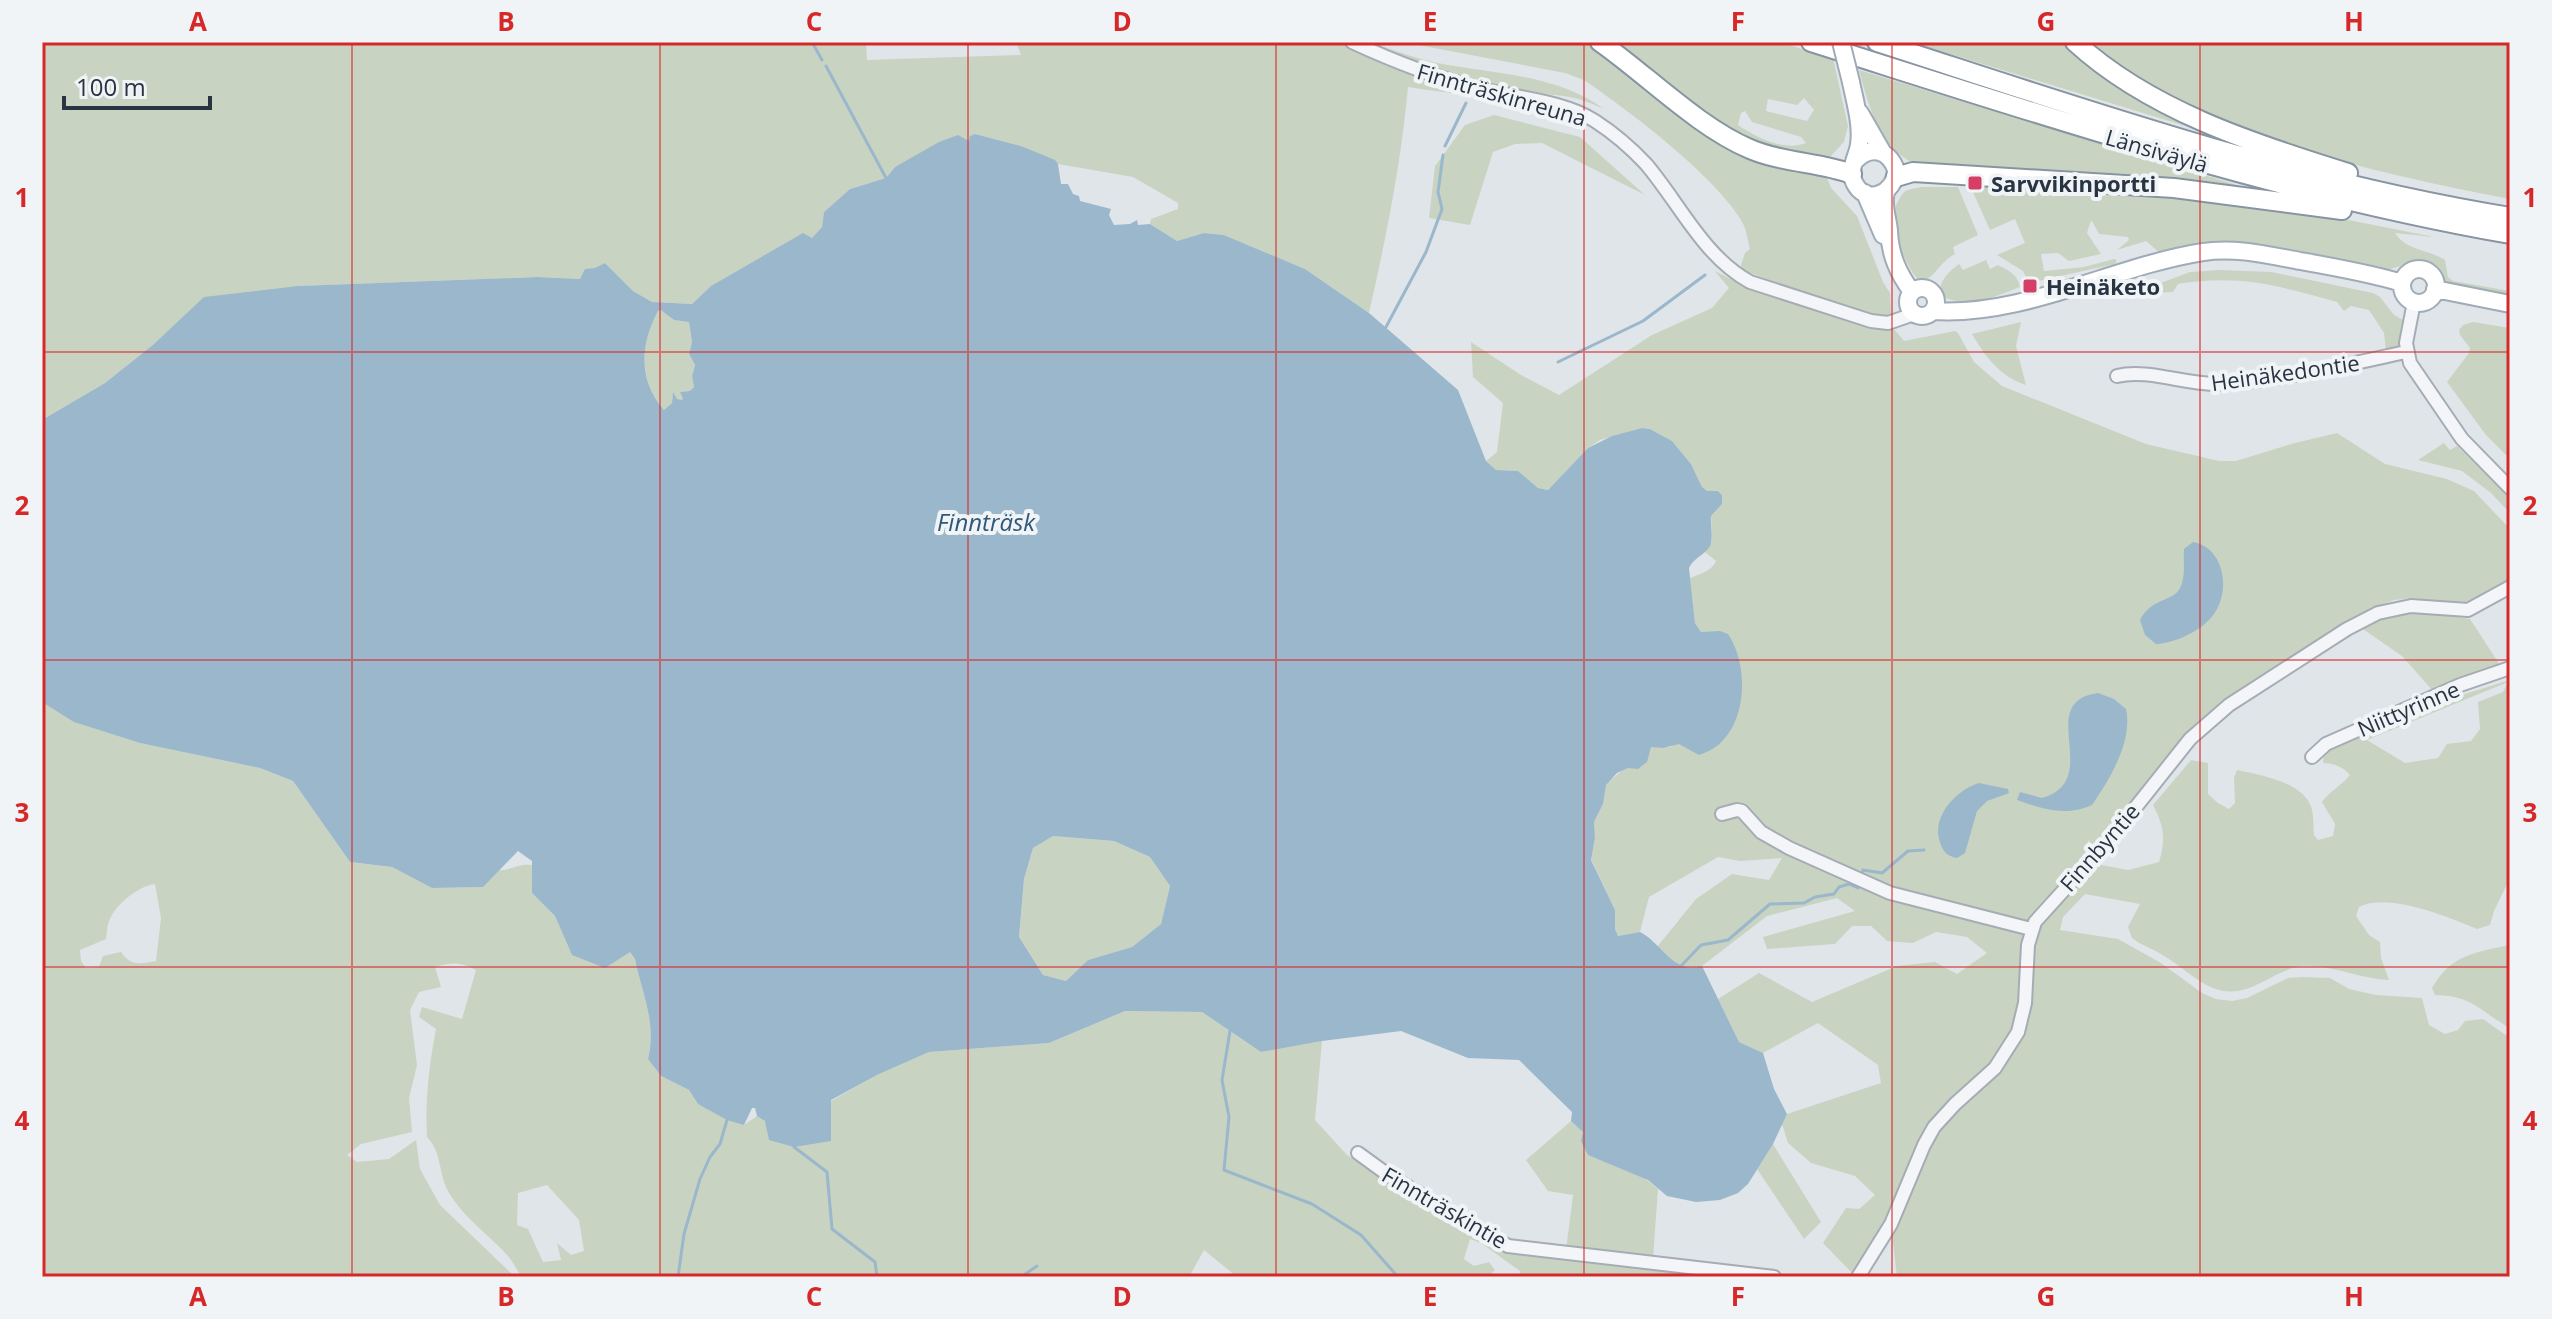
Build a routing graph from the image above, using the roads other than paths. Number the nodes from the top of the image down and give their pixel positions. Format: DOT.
graph roads {
  1 [pos="1352,42"];
  2 [pos="1600,42"];
  3 [pos="1811,42"];
  4 [pos="1841,42"];
  5 [pos="1877,42"];
  6 [pos="2075,42"];
  7 [pos="1857,109"];
  8 [pos="1883,153"];
  9 [pos="1854,167"];
  10 [pos="1891,184"];
  11 [pos="1865,193"];
  12 [pos="2465,210"];
  13 [pos="2510,217"];
  14 [pos="2448,223"];
  15 [pos="2510,234"];
  16 [pos="1888,241"];
  17 [pos="2402,283"];
  18 [pos="2435,289"];
  19 [pos="1912,292"];
  20 [pos="2414,302"];
  21 [pos="2510,304"];
  22 [pos="1933,311"];
  23 [pos="1914,314"];
  24 [pos="2406,352"];
  25 [pos="2117,376"];
  26 [pos="2510,488"];
  27 [pos="2510,587"];
  28 [pos="2510,668"];
  29 [pos="2312,757"];
  30 [pos="1722,814"];
  31 [pos="2031,929"];
  32 [pos="1358,1153"];
  33 [pos="1774,1277"];
  34 [pos="1858,1277"];
  1 -- 23 [label="street, Finnträskinreuna"];
  2 -- 9 [label="highway"];
  3 -- 14 [label="highway, Länsiväylä"];
  4 -- 7 [label="main road, bridge"];
  5 -- 12 [label="highway, Länsiväylä"];
  6 -- 12 [label="highway"];
  7 -- 8 [label="main road"];
  7 -- 9 [label="main road"];
  8 -- 9 [label="main road"];
  8 -- 10 [label="main road"];
  9 -- 11 [label="main road"];
  10 -- 11 [label="main road"];
  10 -- 14 [label="highway"];
  10 -- 16 [label="main road"];
  11 -- 16 [label="main road"];
  12 -- 13 [label="highway, Länsiväylä"];
  14 -- 15 [label="highway, Länsiväylä"];
  16 -- 19 [label="main road"];
  17 -- 18 [label="main road"];
  17 -- 20 [label="main road"];
  17 -- 22 [label="main road"];
  18 -- 20 [label="main road"];
  18 -- 21 [label="main road"];
  19 -- 22 [label="main road"];
  19 -- 23 [label="main road"];
  20 -- 24 [label="street"];
  22 -- 23 [label="main road"];
  24 -- 25 [label="street, Heinäkedontie"];
  24 -- 26 [label="street"];
  27 -- 31 [label="street, Finnbyntie"];
  28 -- 29 [label="street, Niittyrinne"];
  30 -- 31 [label="street"];
  31 -- 34 [label="street"];
  32 -- 33 [label="street, Finnträskintie"];
}
